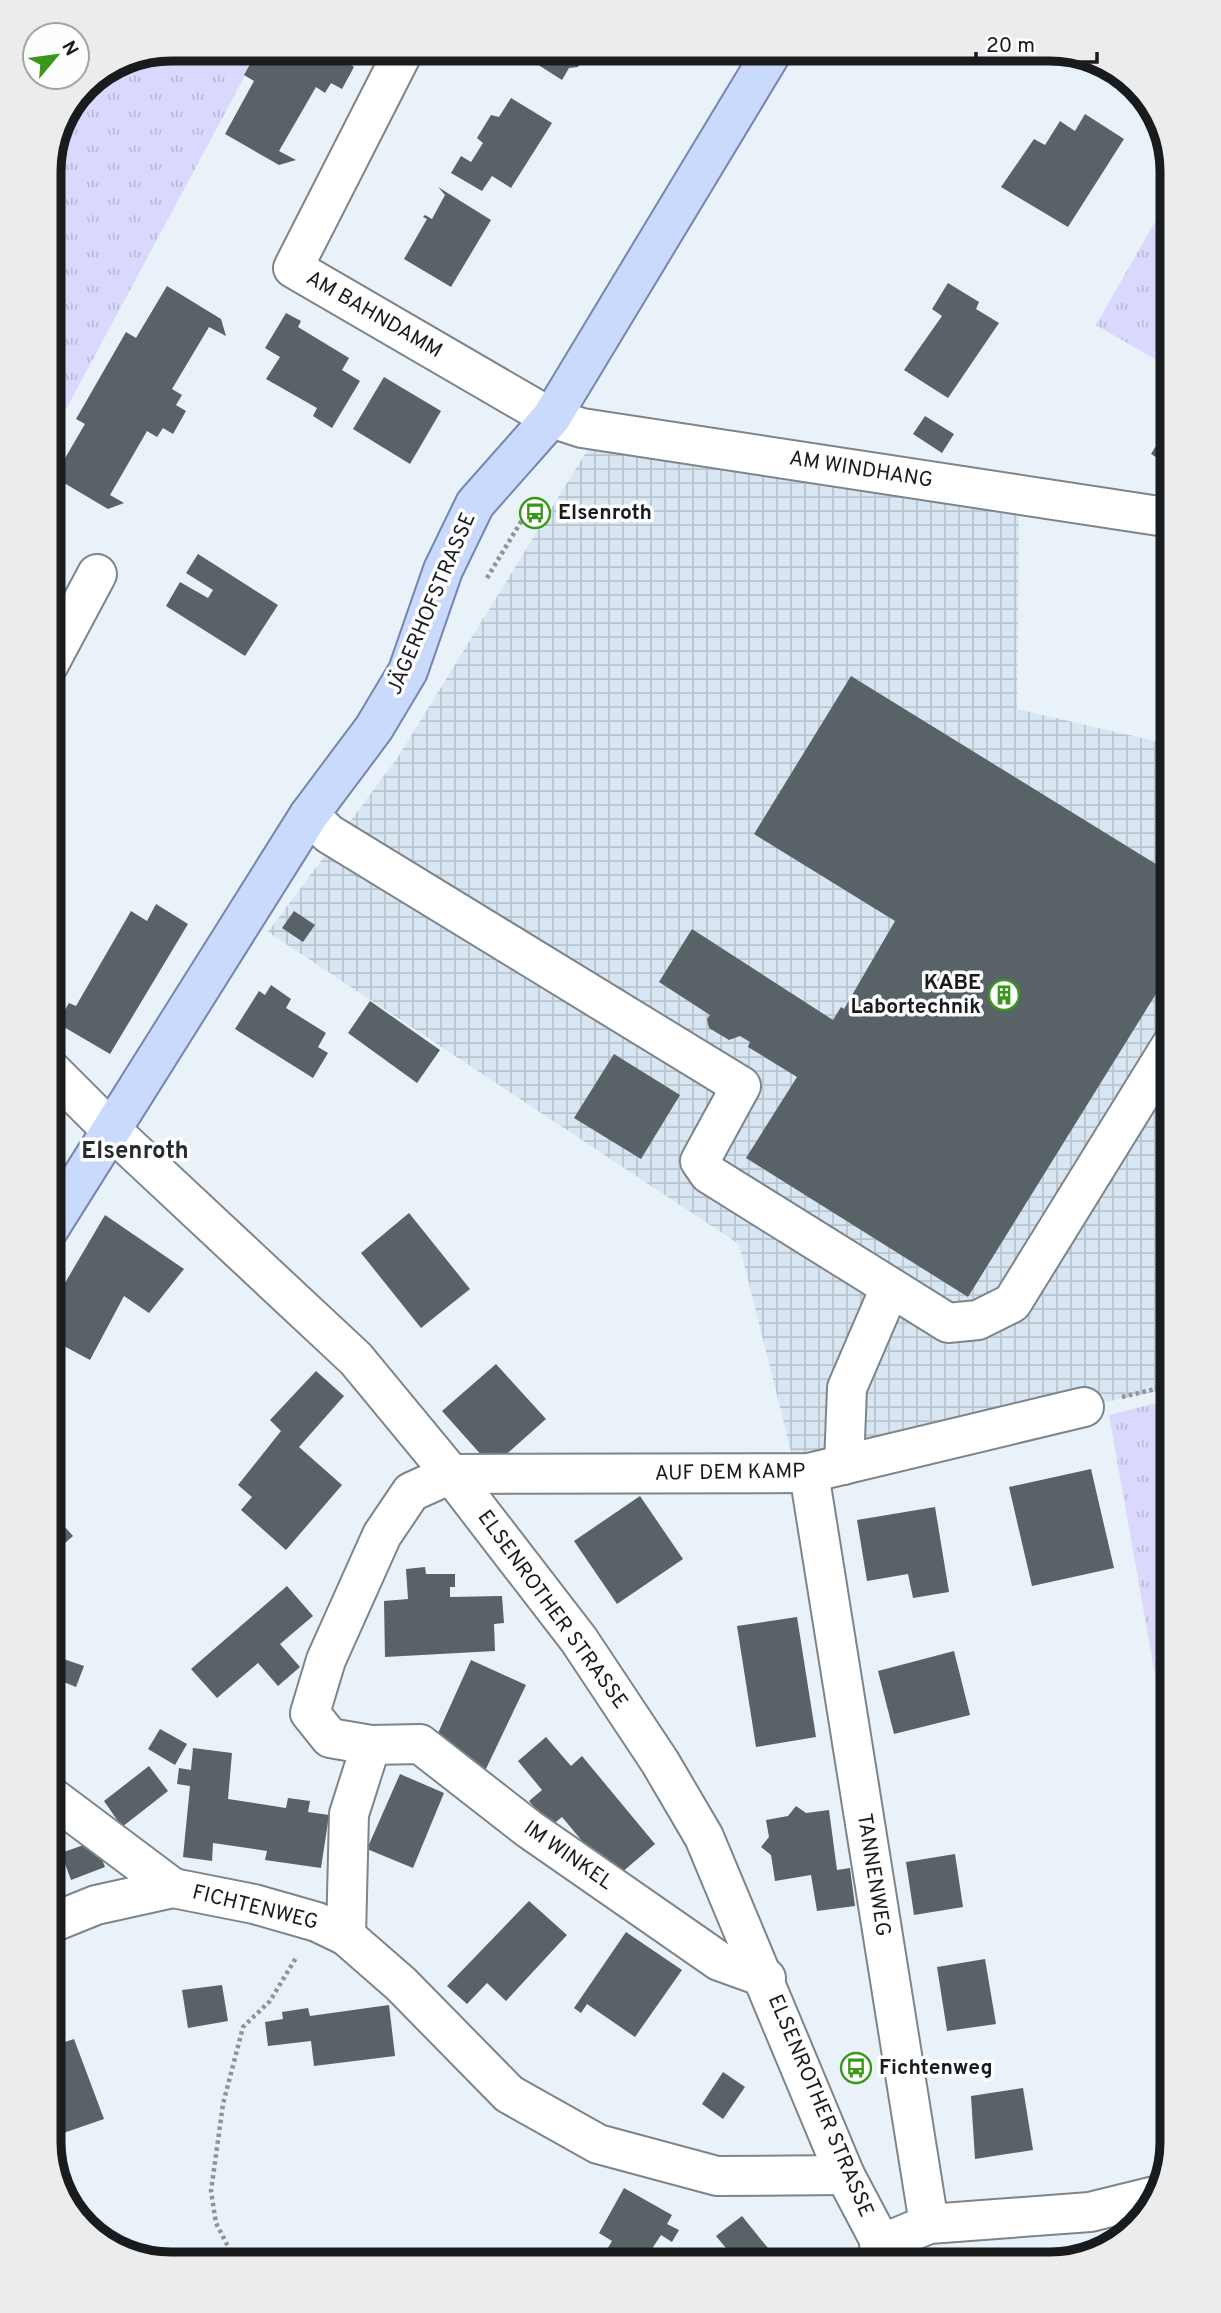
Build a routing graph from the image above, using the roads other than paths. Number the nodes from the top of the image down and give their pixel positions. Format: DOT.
graph roads {
  1 [pos="398,61"];
  2 [pos="767,61"];
  3 [pos="551,418"];
  4 [pos="1160,516"];
  5 [pos="97,575"];
  6 [pos="61,642"];
  7 [pos="309,815"];
  8 [pos="1160,1063"];
  9 [pos="61,1080"];
  10 [pos="110,1129"];
  11 [pos="61,1209"];
  12 [pos="890,1289"];
  13 [pos="1084,1407"];
  14 [pos="826,1469"];
  15 [pos="451,1474"];
  16 [pos="371,1745"];
  17 [pos="61,1804"];
  18 [pos="173,1888"];
  19 [pos="61,1919"];
  20 [pos="331,1929"];
  21 [pos="766,1978"];
  22 [pos="845,2175"];
  23 [pos="1143,2199"];
  24 [pos="929,2224"];
  25 [pos="884,2252"];
  26 [pos="890,2252"];
  1 -- 3 [label="street, AM BAHNDAMM"];
  2 -- 3 [label="main road, JÄGERHOFSTRASSE"];
  3 -- 4 [label="street, AM WINDHANG"];
  3 -- 7 [label="main road, JÄGERHOFSTRASSE"];
  5 -- 6 [label="street"];
  7 -- 10 [label="main road, JÄGERHOFSTRASSE"];
  7 -- 12 [label="street"];
  8 -- 12 [label="street"];
  9 -- 10 [label="street, ELSENROTHER STRASSE"];
  10 -- 11 [label="main road, JÄGERHOFSTRASSE"];
  10 -- 15 [label="street, ELSENROTHER STRASSE"];
  12 -- 14 [label="street, TANNENWEG"];
  13 -- 14 [label="street, AUF DEM KAMP"];
  14 -- 15 [label="street, AUF DEM KAMP"];
  14 -- 24 [label="street, TANNENWEG"];
  15 -- 16 [label="street, IM WINKEL"];
  15 -- 21 [label="street, ELSENROTHER STRASSE"];
  16 -- 20 [label="street"];
  16 -- 21 [label="street, IM WINKEL"];
  17 -- 18 [label="street"];
  18 -- 19 [label="street, FICHTENWEG"];
  18 -- 20 [label="street, FICHTENWEG"];
  20 -- 22 [label="street, FICHTENWEG"];
  21 -- 22 [label="street, ELSENROTHER STRASSE"];
  22 -- 25 [label="street, ELSENROTHER STRASSE"];
  23 -- 24 [label="street"];
  24 -- 26 [label="street"];
}
